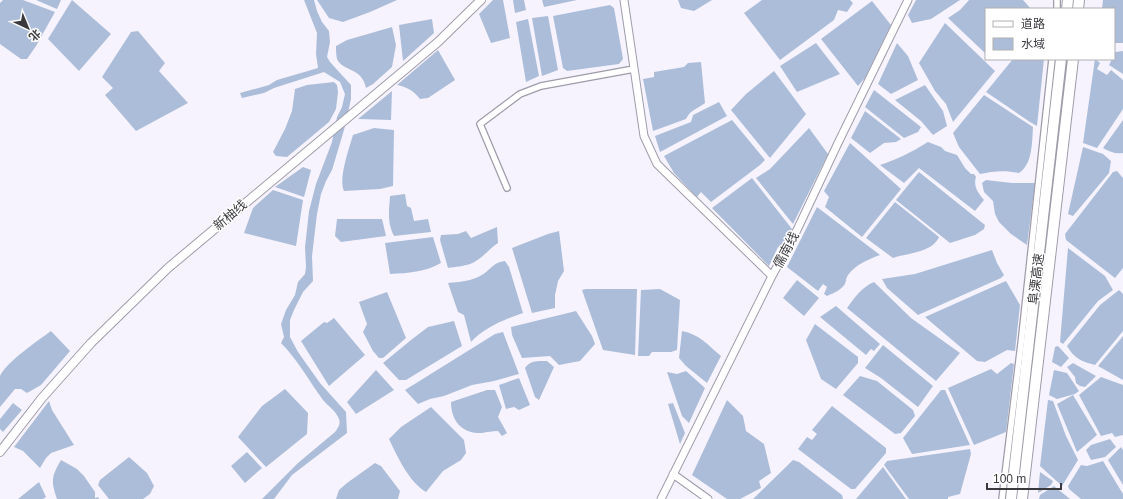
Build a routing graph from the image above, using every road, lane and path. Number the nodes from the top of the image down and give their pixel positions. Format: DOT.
graph roads {
  1 [pos="481,0"];
  2 [pos="624,0"];
  3 [pos="908,0"];
  4 [pos="1052,60"];
  5 [pos="1061,60"];
  6 [pos="1073,60"];
  7 [pos="634,69"];
  8 [pos="507,188"];
  9 [pos="772,276"];
  10 [pos="0,452"];
  11 [pos="673,474"];
  12 [pos="661,499"];
  13 [pos="708,499"];
  14 [pos="1002,499"];
  15 [pos="1010,499"];
  16 [pos="1022,499"];
  1 -- 10 [label="main road, 新柚线"];
  2 -- 7 [label="street"];
  3 -- 9 [label="street, 儒南线"];
  4 -- 14 [label="street"];
  5 -- 15 [label="highway, 阜溧高速"];
  6 -- 16 [label="highway, 阜溧高速"];
  7 -- 8 [label="street"];
  7 -- 9 [label="street"];
  9 -- 11 [label="street, 儒南线"];
  11 -- 12 [label="street, 儒南线"];
  11 -- 13 [label="street"];
}
